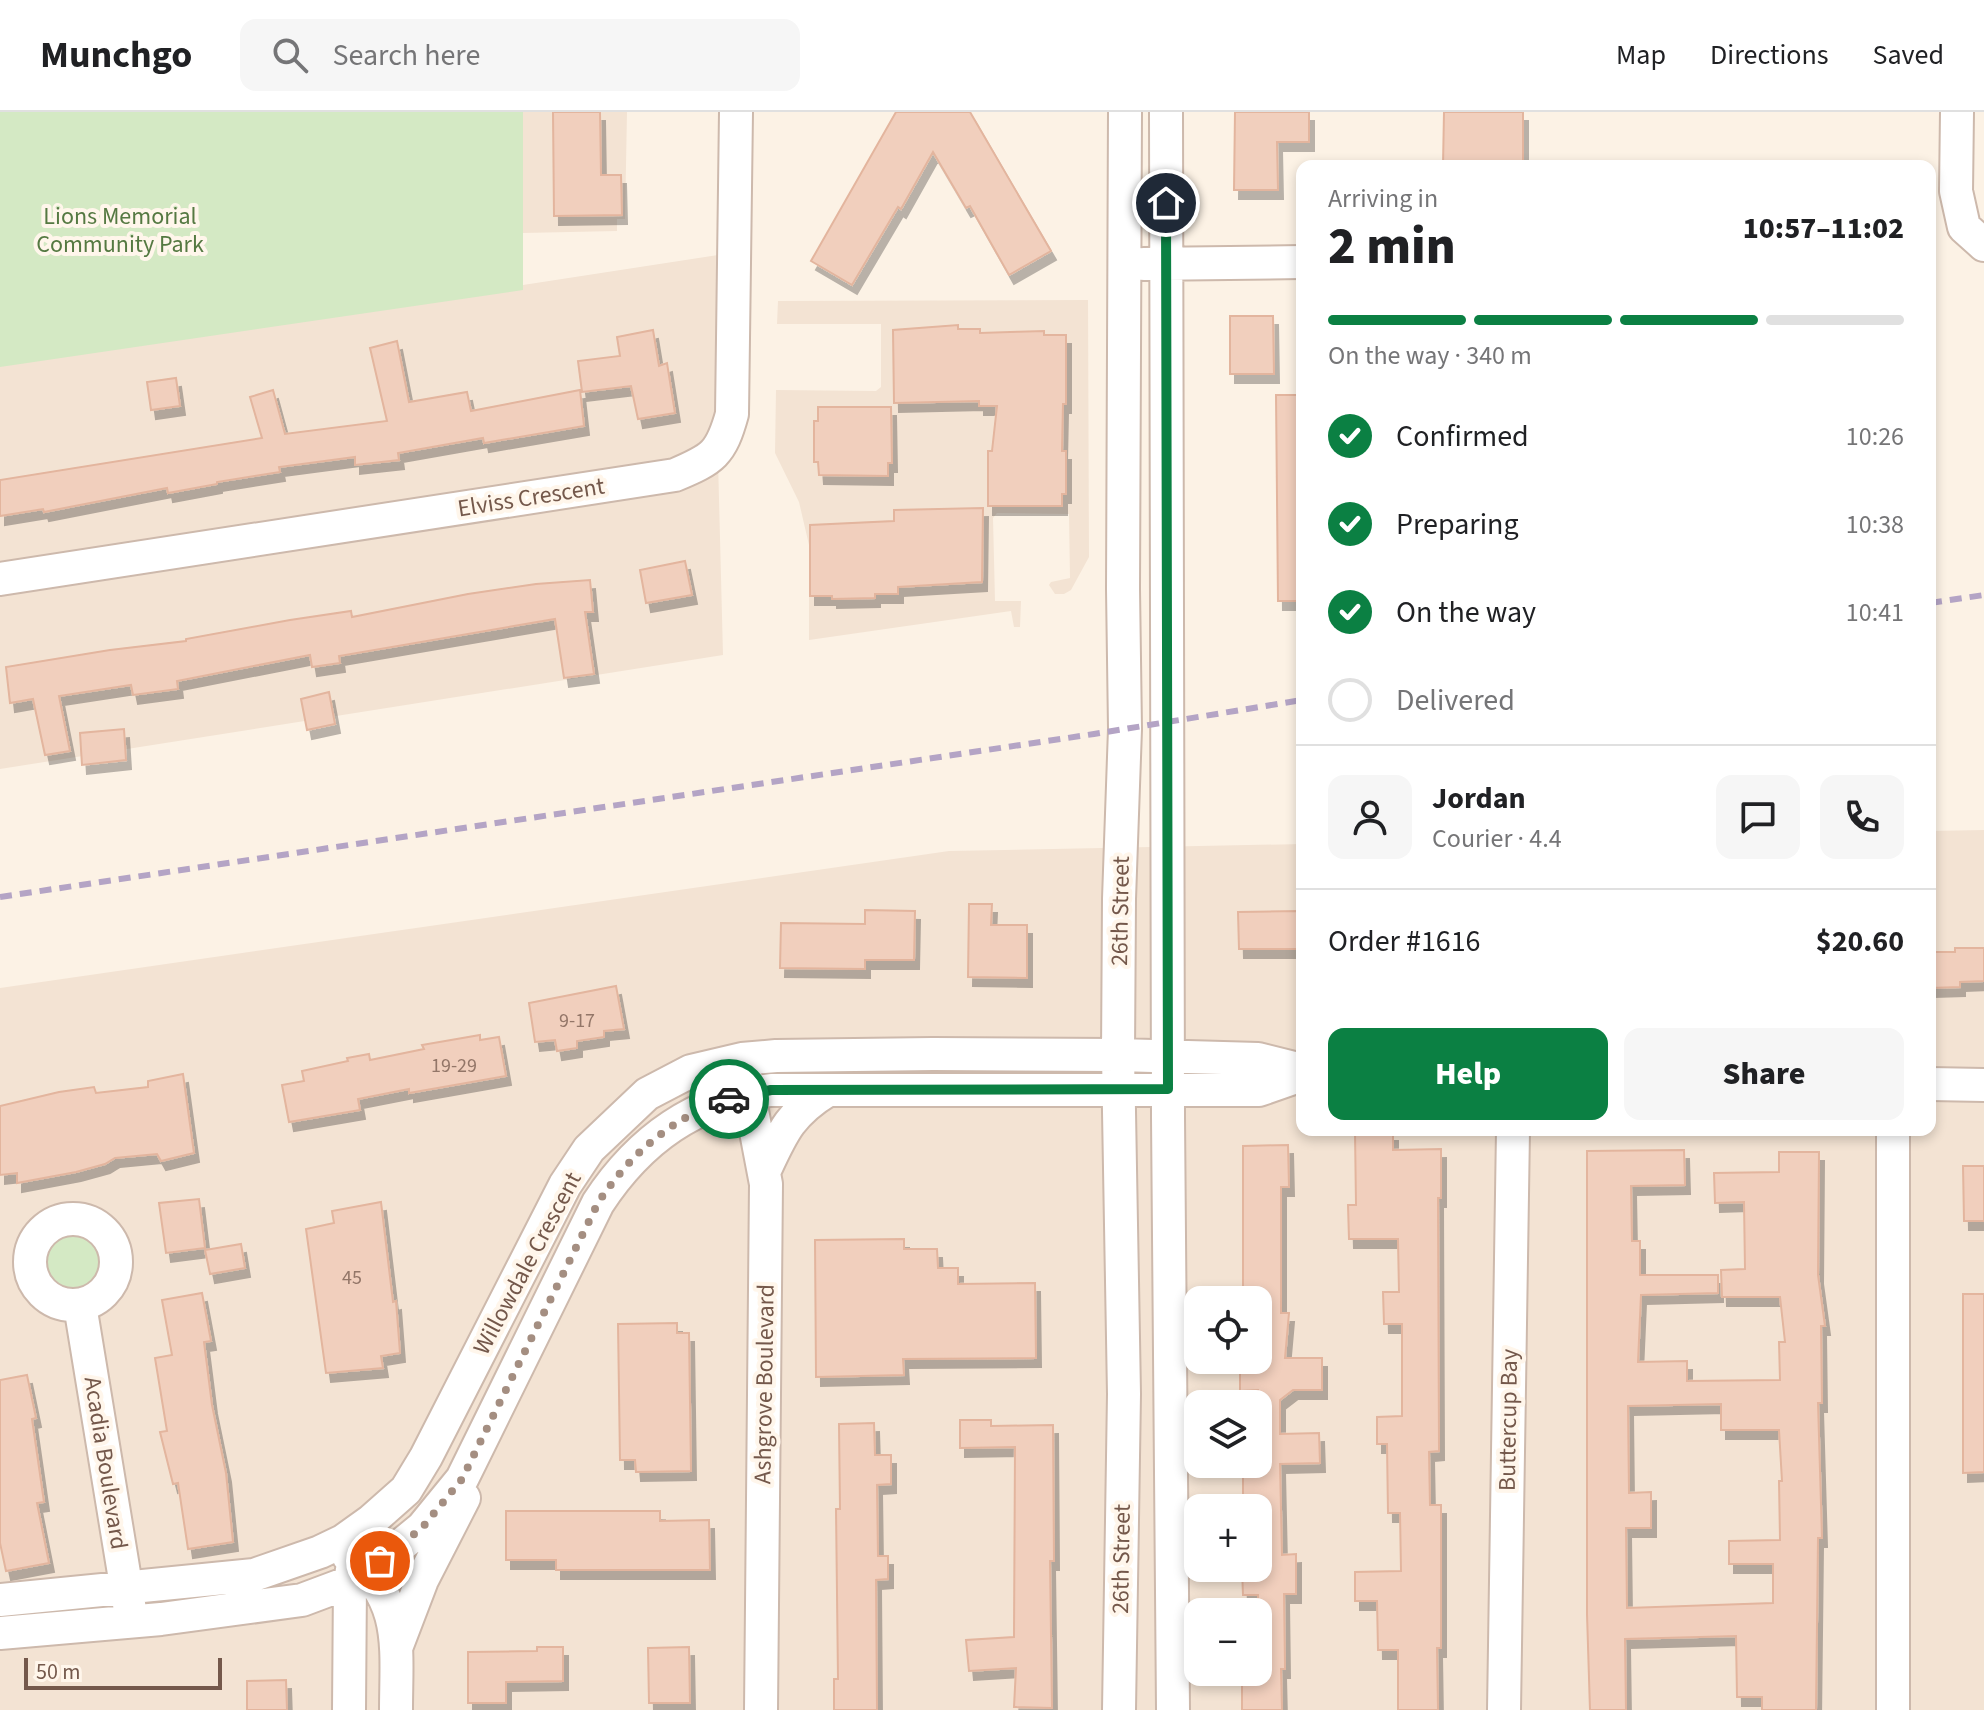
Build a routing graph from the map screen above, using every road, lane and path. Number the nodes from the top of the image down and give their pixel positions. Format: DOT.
graph roads {
  1 [pos="736,112"];
  2 [pos="1125,112"];
  3 [pos="1166,112"];
  4 [pos="1957,112"];
  5 [pos="1984,245"];
  6 [pos="1296,262"];
  7 [pos="1125,264"];
  8 [pos="1166,264"];
  9 [pos="0,579"];
  10 [pos="1166,588"];
  11 [pos="1123,589"];
  12 [pos="1118,1055"];
  13 [pos="1168,1057"];
  14 [pos="742,1059"];
  15 [pos="1296,1070"];
  16 [pos="1296,1075"];
  17 [pos="1936,1084"];
  18 [pos="1984,1085"];
  19 [pos="1168,1089"];
  20 [pos="828,1090"];
  21 [pos="1118,1090"];
  22 [pos="748,1093"];
  23 [pos="1513,1136"];
  24 [pos="1893,1136"];
  25 [pos="764,1172"];
  26 [pos="80,1305"];
  27 [pos="473,1458"];
  28 [pos="350,1565"];
  29 [pos="126,1590"];
  30 [pos="0,1600"];
  31 [pos="132,1621"];
  32 [pos="0,1633"];
  33 [pos="396,1648"];
  34 [pos="349,1710"];
  35 [pos="396,1710"];
  36 [pos="761,1710"];
  37 [pos="1119,1710"];
  38 [pos="1173,1710"];
  39 [pos="1504,1710"];
  40 [pos="1893,1710"];
  1 -- 9 [label="street, Elviss Crescent"];
  2 -- 7 [label="street, 26th Street"];
  3 -- 8 [label="street, 26th Street"];
  4 -- 5 [label="street"];
  6 -- 8 [label="street"];
  7 -- 8 [label="street"];
  7 -- 11 [label="street, 26th Street"];
  8 -- 10 [label="street, 26th Street"];
  10 -- 11 [label="street"];
  10 -- 13 [label="street, 26th Street"];
  11 -- 12 [label="street, 26th Street"];
  12 -- 13 [label="street, Willowdale Crescent"];
  12 -- 14 [label="street, Willowdale Crescent"];
  12 -- 21 [label="street, 26th Street"];
  13 -- 15 [label="street, Willowdale Crescent"];
  13 -- 19 [label="street, 26th Street"];
  14 -- 22 [label="street, Ashgrove Boulevard"];
  14 -- 28 [label="street, Willowdale Crescent"];
  16 -- 19 [label="street, Willowdale Crescent"];
  17 -- 18 [label="street"];
  19 -- 21 [label="street, Willowdale Crescent"];
  19 -- 38 [label="street, 26th Street"];
  20 -- 21 [label="street, Willowdale Crescent"];
  20 -- 22 [label="street, Willowdale Crescent"];
  20 -- 25 [label="street"];
  21 -- 37 [label="street, 26th Street"];
  22 -- 25 [label="street, Ashgrove Boulevard"];
  22 -- 27 [label="street, Willowdale Crescent"];
  23 -- 39 [label="street, Buttercup Bay"];
  24 -- 40 [label="street"];
  25 -- 36 [label="street, Ashgrove Boulevard"];
  26 -- 29 [label="street, Acadia Boulevard"];
  27 -- 28 [label="street, Willowdale Crescent"];
  27 -- 33 [label="street"];
  28 -- 29 [label="street, Willowdale Crescent"];
  28 -- 31 [label="street, Willowdale Crescent"];
  28 -- 33 [label="street"];
  28 -- 34 [label="street"];
  29 -- 30 [label="street, Willowdale Crescent"];
  29 -- 31 [label="street, Acadia Boulevard"];
  31 -- 32 [label="street, Willowdale Crescent"];
  33 -- 35 [label="street"];
}
